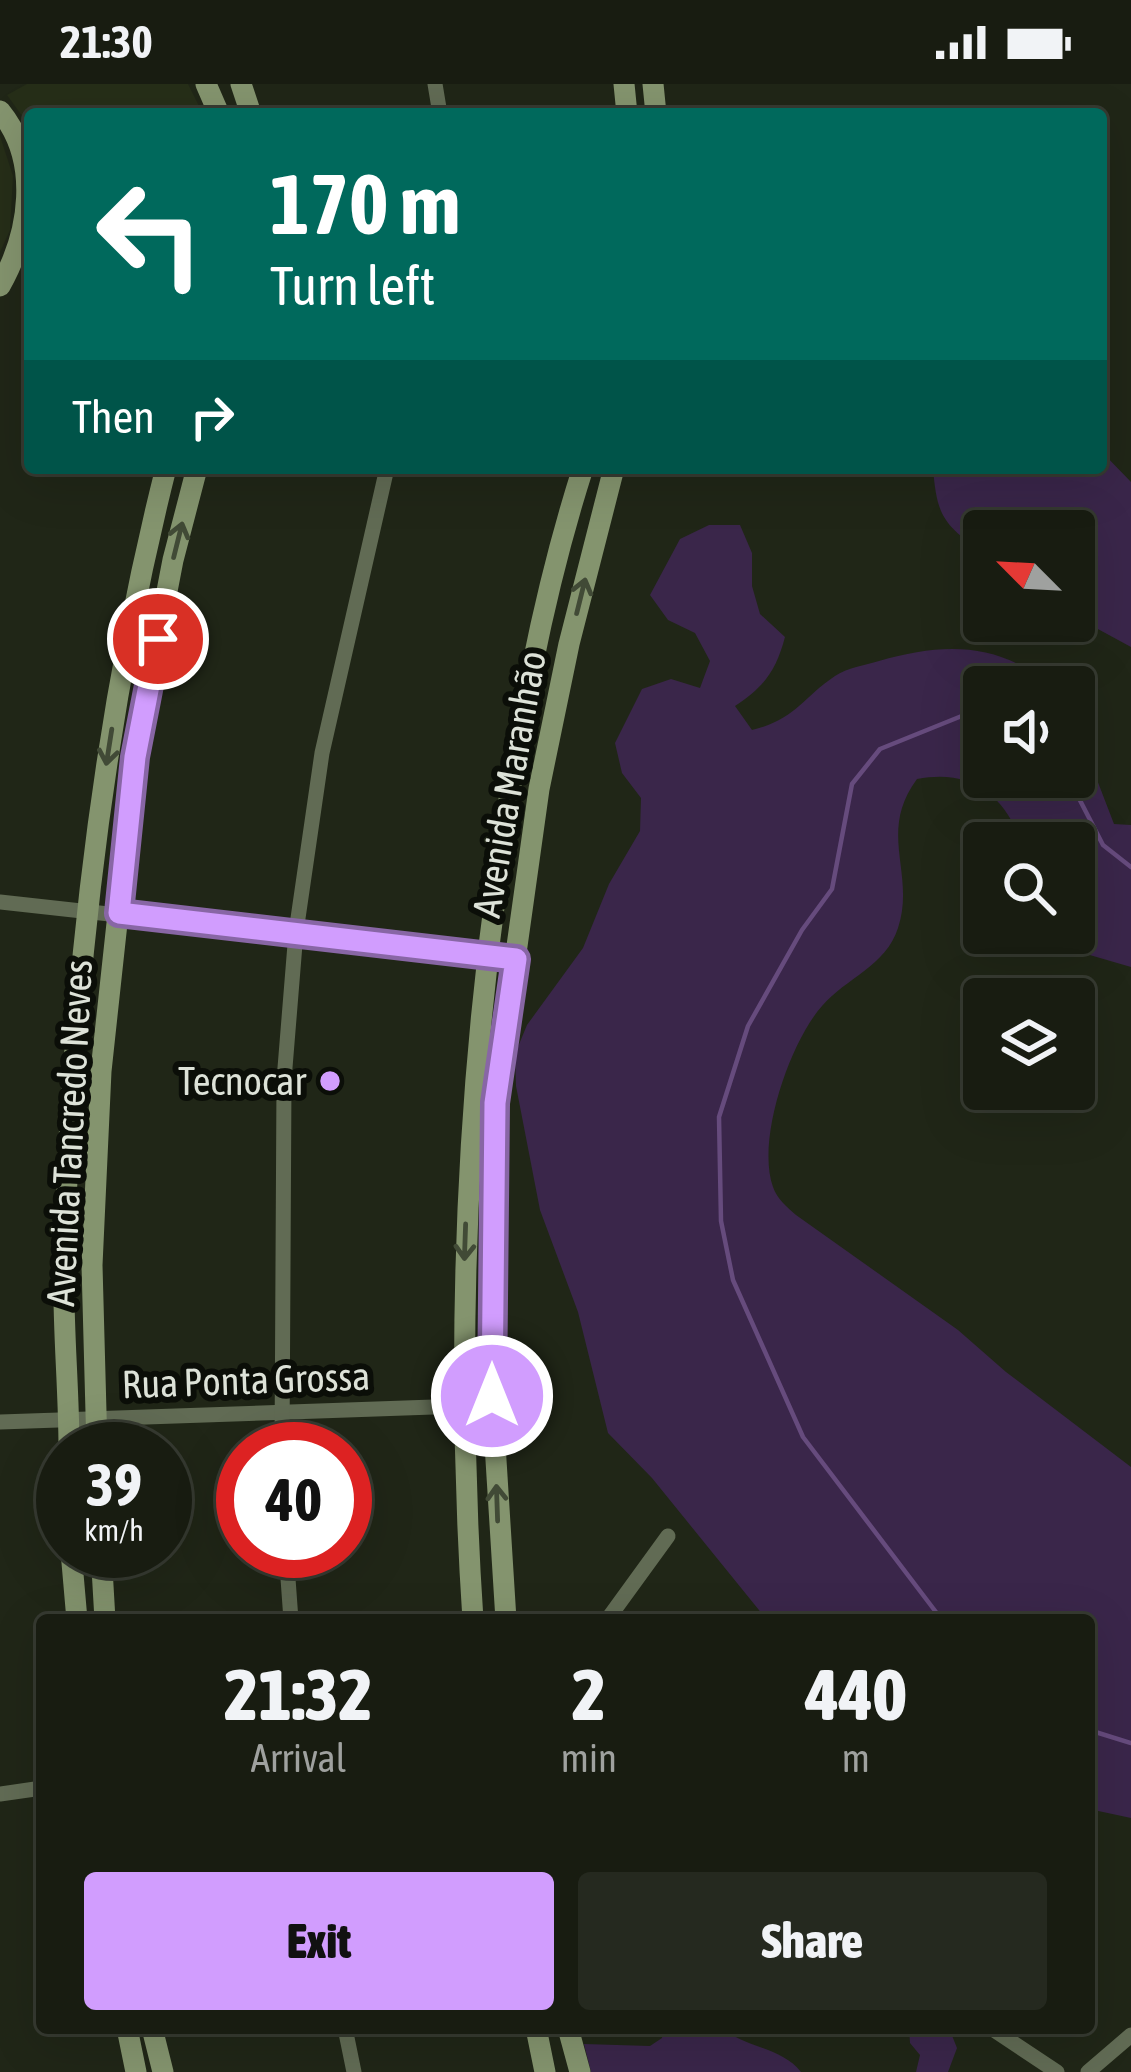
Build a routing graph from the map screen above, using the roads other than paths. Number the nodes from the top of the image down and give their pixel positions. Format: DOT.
graph roads {
  1 [pos="0,111"];
  2 [pos="24,163"];
  3 [pos="24,249"];
  4 [pos="1,285"];
  5 [pos="0,298"];
  6 [pos="164,474"];
  7 [pos="194,474"];
  8 [pos="386,474"];
  9 [pos="581,474"];
  10 [pos="612,474"];
  11 [pos="0,902"];
  12 [pos="88,910"];
  13 [pos="119,913"];
  14 [pos="296,932"];
  15 [pos="487,958"];
  16 [pos="516,959"];
  17 [pos="492,1396"];
  18 [pos="462,1406"];
  19 [pos="280,1413"];
  20 [pos="97,1417"];
  21 [pos="69,1421"];
  22 [pos="0,1422"];
  23 [pos="97,1422"];
  24 [pos="280,1422"];
  25 [pos="668,1536"];
  26 [pos="73,1578"];
  27 [pos="102,1578"];
  28 [pos="288,1578"];
  29 [pos="76,1614"];
  30 [pos="105,1614"];
  31 [pos="291,1614"];
  32 [pos="473,1614"];
  33 [pos="506,1614"];
  34 [pos="612,1614"];
  35 [pos="36,1789"];
  36 [pos="0,1794"];
  37 [pos="128,2034"];
  38 [pos="154,2034"];
  39 [pos="346,2034"];
  40 [pos="537,2034"];
  41 [pos="569,2034"];
  42 [pos="1000,2034"];
  43 [pos="1131,2035"];
  44 [pos="574,2070"];
  45 [pos="136,2072"];
  46 [pos="163,2072"];
  47 [pos="355,2072"];
  48 [pos="544,2072"];
  49 [pos="1057,2072"];
  50 [pos="1088,2072"];
  1 -- 2 [label="street"];
  3 -- 4 [label="street"];
  4 -- 5 [label="street"];
  6 -- 12 [label="street, Avenida Tancredo Neves, one-way"];
  13 -- 7 [label="street, Avenida Tancredo Neves, one-way"];
  8 -- 14 [label="street"];
  9 -- 15 [label="street, Avenida Maranhão"];
  16 -- 10 [label="street, Avenida Maranhão, one-way"];
  11 -- 12 [label="street"];
  12 -- 13 [label="street"];
  12 -- 21 [label="street, Avenida Tancredo Neves"];
  13 -- 14 [label="street"];
  13 -- 20 [label="street, Avenida Tancredo Neves"];
  14 -- 15 [label="street"];
  14 -- 19 [label="street"];
  15 -- 16 [label="street"];
  15 -- 18 [label="street, Avenida Maranhão, one-way"];
  16 -- 17 [label="street, Avenida Maranhão"];
  17 -- 18 [label="street, Rua Ponta Grossa"];
  33 -- 17 [label="street, Avenida Maranhão, one-way"];
  18 -- 19 [label="street, Rua Ponta Grossa"];
  18 -- 32 [label="street, Avenida Maranhão"];
  19 -- 20 [label="street, Rua Ponta Grossa"];
  19 -- 24 [label="street"];
  20 -- 21 [label="street, Rua Ponta Grossa"];
  20 -- 23 [label="street, Avenida Tancredo Neves"];
  21 -- 22 [label="street, Rua Ponta Grossa"];
  25 -- 34 [label="street"];
  26 -- 29 [label="street"];
  27 -- 30 [label="street"];
  28 -- 31 [label="street"];
  35 -- 36 [label="street"];
  37 -- 45 [label="street"];
  38 -- 46 [label="street"];
  39 -- 47 [label="street"];
  40 -- 48 [label="street"];
  41 -- 44 [label="street"];
  42 -- 49 [label="street"];
  43 -- 50 [label="street"];
}
